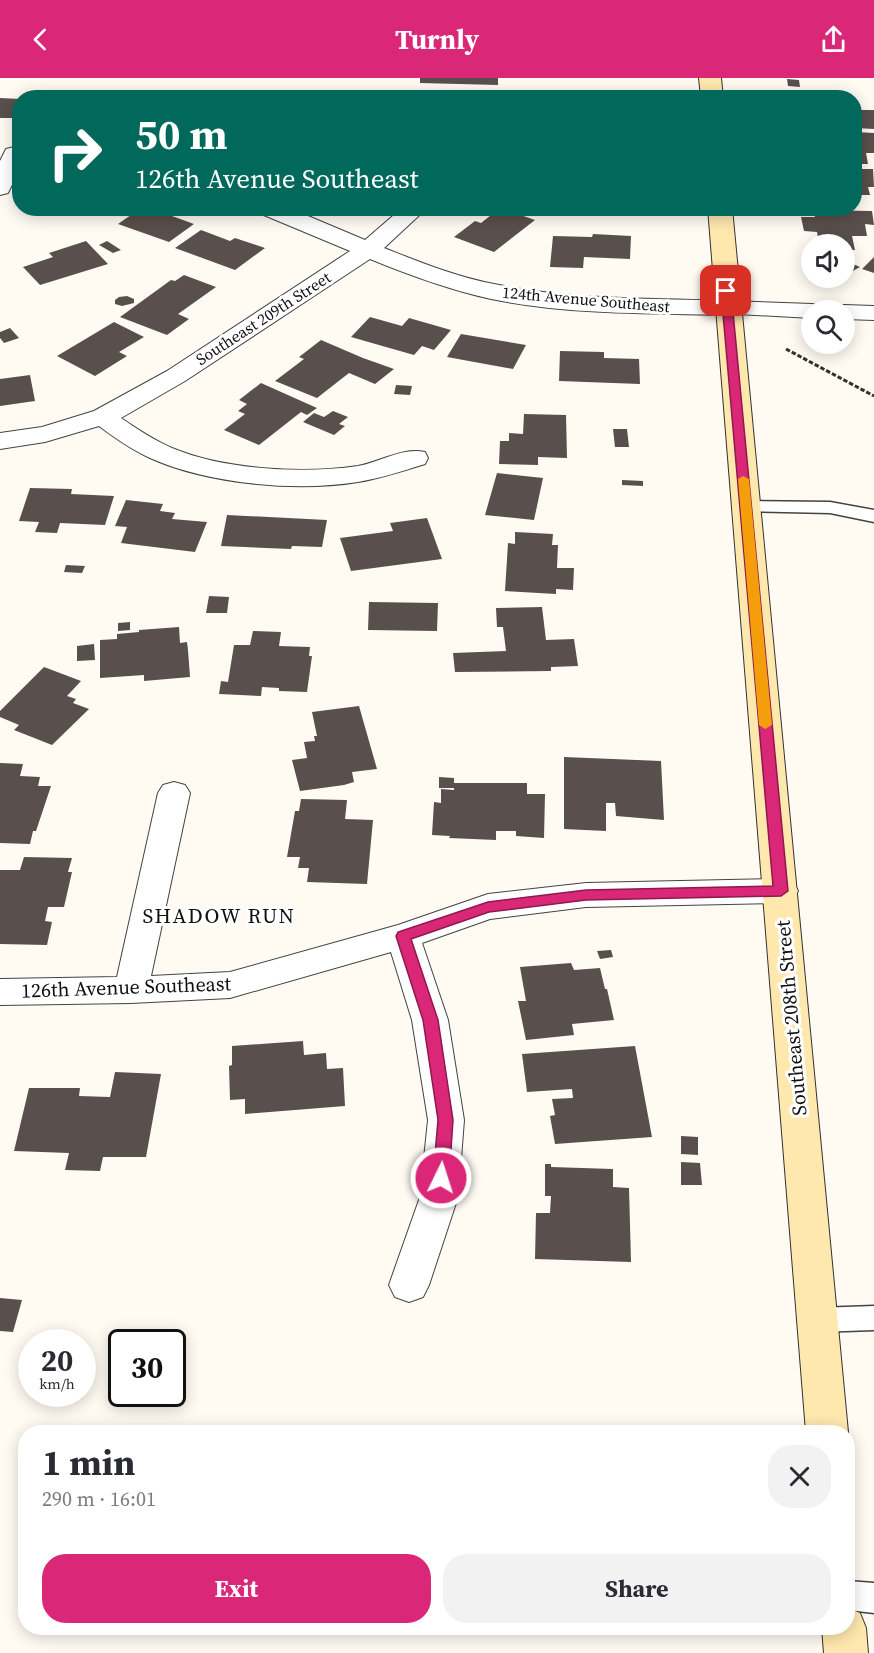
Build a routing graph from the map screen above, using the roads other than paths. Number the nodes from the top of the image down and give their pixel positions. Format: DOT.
graph roads {
  1 [pos="11,154"];
  2 [pos="0,188"];
  3 [pos="287,216"];
  4 [pos="407,216"];
  5 [pos="721,216"];
  6 [pos="369,249"];
  7 [pos="728,308"];
  8 [pos="801,310"];
  9 [pos="855,312"];
  10 [pos="874,313"];
  11 [pos="103,417"];
  12 [pos="0,441"];
  13 [pos="415,458"];
  14 [pos="746,507"];
  15 [pos="874,516"];
  16 [pos="174,793"];
  17 [pos="781,891"];
  18 [pos="403,936"];
  19 [pos="131,990"];
  20 [pos="0,992"];
  21 [pos="409,1285"];
  22 [pos="874,1318"];
  23 [pos="817,1320"];
  24 [pos="826,1425"];
  25 [pos="855,1597"];
  26 [pos="874,1598"];
  27 [pos="845,1635"];
  28 [pos="846,1653"];
  1 -- 2 [label="street"];
  3 -- 6 [label="street, 124th Avenue Southeast"];
  4 -- 6 [label="street, Southeast 209th Street"];
  5 -- 7 [label="main road, Southeast 208th Street"];
  6 -- 7 [label="street, 124th Avenue Southeast"];
  6 -- 11 [label="street, Southeast 209th Street"];
  7 -- 8 [label="street, 124th Avenue Southeast"];
  7 -- 14 [label="main road, Southeast 208th Street"];
  9 -- 10 [label="street"];
  11 -- 12 [label="street, Southeast 209th Street"];
  11 -- 13 [label="street"];
  14 -- 15 [label="lane"];
  14 -- 17 [label="main road, Southeast 208th Street"];
  16 -- 19 [label="street"];
  17 -- 18 [label="street, 126th Avenue Southeast"];
  17 -- 23 [label="main road, Southeast 208th Street"];
  18 -- 19 [label="street, 126th Avenue Southeast"];
  18 -- 21 [label="street"];
  19 -- 20 [label="street, 126th Avenue Southeast"];
  22 -- 23 [label="lane"];
  23 -- 24 [label="main road, Southeast 208th Street"];
  25 -- 26 [label="lane"];
  27 -- 28 [label="main road"];
}
